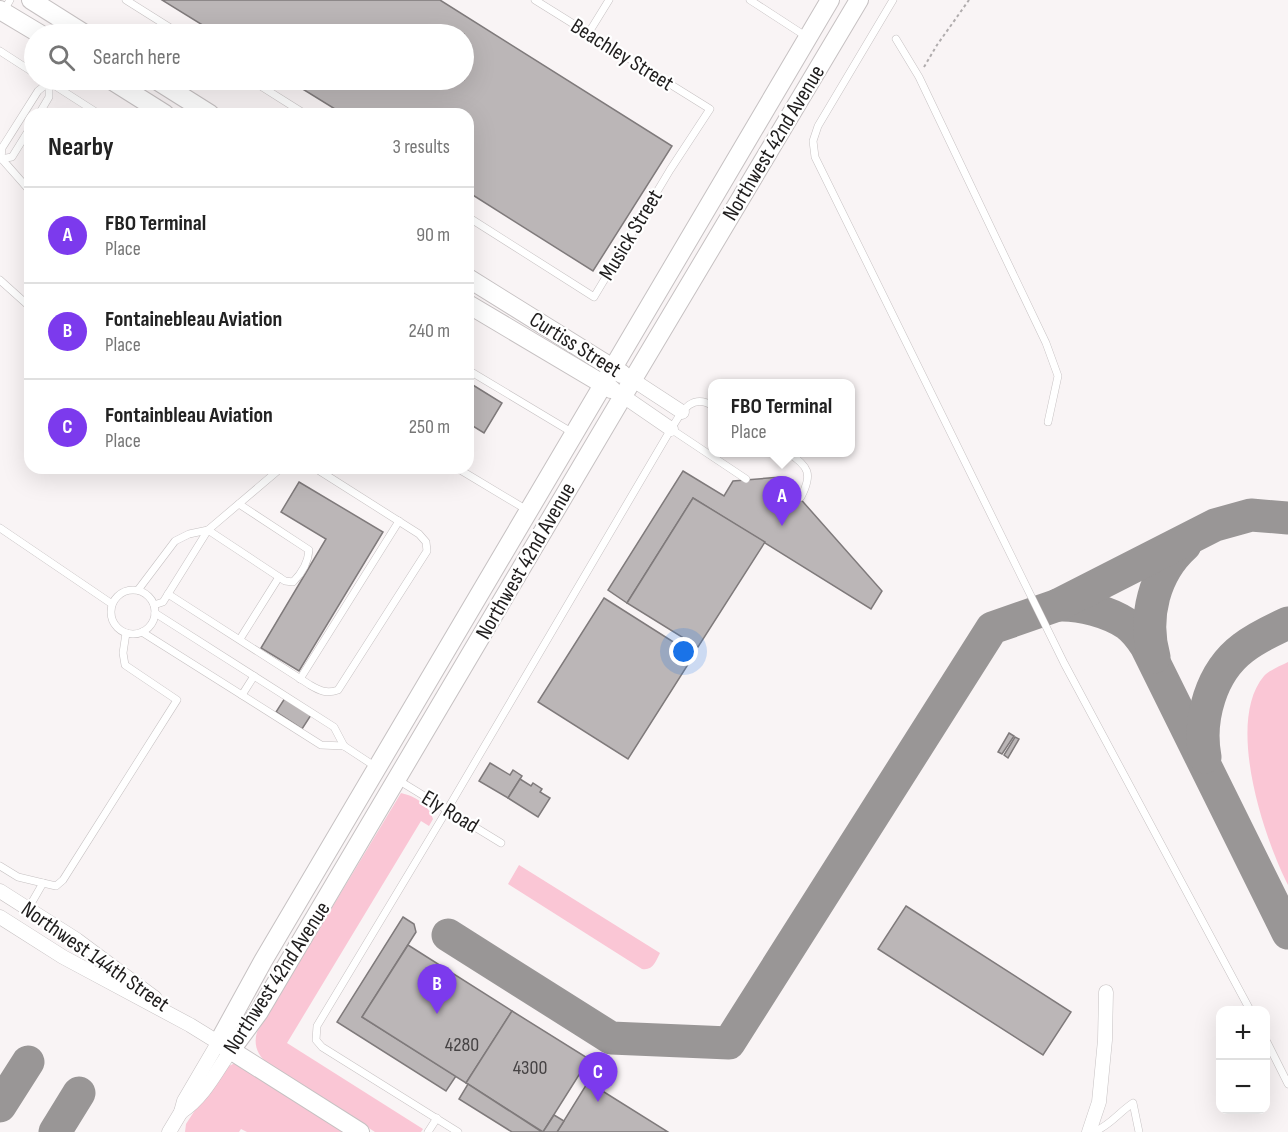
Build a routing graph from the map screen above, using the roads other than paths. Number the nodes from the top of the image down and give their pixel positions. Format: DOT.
graph roads {
  1 [pos="31,0"];
  2 [pos="126,0"];
  3 [pos="535,0"];
  4 [pos="609,0"];
  5 [pos="750,0"];
  6 [pos="830,0"];
  7 [pos="859,0"];
  8 [pos="892,0"];
  9 [pos="4,7"];
  10 [pos="27,24"];
  11 [pos="69,24"];
  12 [pos="164,24"];
  13 [pos="588,34"];
  14 [pos="807,37"];
  15 [pos="896,39"];
  16 [pos="830,50"];
  17 [pos="0,51"];
  18 [pos="24,67"];
  19 [pos="39,90"];
  20 [pos="49,90"];
  21 [pos="63,90"];
  22 [pos="127,90"];
  23 [pos="172,90"];
  24 [pos="267,90"];
  25 [pos="27,108"];
  26 [pos="43,108"];
  27 [pos="90,108"];
  28 [pos="155,108"];
  29 [pos="200,108"];
  30 [pos="295,108"];
  31 [pos="710,109"];
  32 [pos="24,113"];
  33 [pos="24,138"];
  34 [pos="1,158"];
  35 [pos="24,184"];
  36 [pos="474,221"];
  37 [pos="0,280"];
  38 [pos="474,282"];
  39 [pos="24,302"];
  40 [pos="474,308"];
  41 [pos="612,367"];
  42 [pos="474,374"];
  43 [pos="633,380"];
  44 [pos="602,384"];
  45 [pos="622,396"];
  46 [pos="708,402"];
  47 [pos="682,412"];
  48 [pos="1048,422"];
  49 [pos="671,429"];
  50 [pos="573,433"];
  51 [pos="708,454"];
  52 [pos="713,457"];
  53 [pos="794,457"];
  54 [pos="274,474"];
  55 [pos="325,474"];
  56 [pos="467,474"];
  57 [pos="746,479"];
  58 [pos="801,497"];
  59 [pos="239,504"];
  60 [pos="529,511"];
  61 [pos="399,521"];
  62 [pos="0,528"];
  63 [pos="208,530"];
  64 [pos="279,577"];
  65 [pos="138,590"];
  66 [pos="168,594"];
  67 [pos="112,604"];
  68 [pos="154,609"];
  69 [pos="142,632"];
  70 [pos="126,633"];
  71 [pos="240,639"];
  72 [pos="254,676"];
  73 [pos="300,679"];
  74 [pos="242,695"];
  75 [pos="344,746"];
  76 [pos="376,767"];
  77 [pos="398,780"];
  78 [pos="447,810"];
  79 [pos="501,843"];
  80 [pos="0,866"];
  81 [pos="43,883"];
  82 [pos="0,891"];
  83 [pos="28,909"];
  84 [pos="0,917"];
  85 [pos="1106,992"];
  86 [pos="1247,1006"];
  87 [pos="190,1025"];
  88 [pos="224,1046"];
  89 [pos="1270,1049"];
  90 [pos="1288,1084"];
  91 [pos="437,1118"];
  92 [pos="169,1132"];
  93 [pos="360,1132"];
  94 [pos="428,1132"];
  95 [pos="458,1132"];
  96 [pos="1089,1132"];
  97 [pos="1094,1132"];
  98 [pos="1139,1132"];
  1 -- 11 [label="street"];
  2 -- 12 [label="lane"];
  3 -- 13 [label="lane, Beachley Street"];
  4 -- 13 [label="lane"];
  5 -- 14 [label="lane"];
  6 -- 14 [label="street, Northwest 42nd Avenue"];
  7 -- 16 [label="street, Northwest 42nd Avenue"];
  8 -- 86 [label="lane"];
  9 -- 10 [label="street"];
  13 -- 31 [label="lane, Beachley Street"];
  14 -- 16 [label="street"];
  14 -- 41 [label="street, Northwest 42nd Avenue"];
  15 -- 48 [label="lane"];
  16 -- 43 [label="street, Northwest 42nd Avenue"];
  17 -- 18 [label="lane"];
  19 -- 25 [label="lane"];
  20 -- 26 [label="lane"];
  21 -- 27 [label="lane"];
  22 -- 28 [label="street"];
  23 -- 29 [label="street"];
  24 -- 30 [label="lane"];
  31 -- 36 [label="lane, Musick Street"];
  32 -- 34 [label="lane"];
  33 -- 34 [label="lane"];
  34 -- 35 [label="lane"];
  37 -- 39 [label="lane"];
  38 -- 41 [label="street, Curtiss Street"];
  40 -- 44 [label="street, Curtiss Street"];
  41 -- 43 [label="street, Curtiss Street"];
  41 -- 44 [label="street, Northwest 42nd Avenue"];
  42 -- 50 [label="lane"];
  43 -- 45 [label="street, Northwest 42nd Avenue"];
  43 -- 47 [label="street, Curtiss Street"];
  44 -- 45 [label="street, Curtiss Street"];
  44 -- 50 [label="street, Northwest 42nd Avenue"];
  45 -- 49 [label="street, Curtiss Street"];
  45 -- 77 [label="street, Northwest 42nd Avenue"];
  46 -- 47 [label="lane"];
  47 -- 49 [label="lane"];
  49 -- 51 [label="lane"];
  49 -- 78 [label="lane"];
  50 -- 60 [label="street, Northwest 42nd Avenue"];
  52 -- 57 [label="lane"];
  53 -- 58 [label="lane"];
  54 -- 59 [label="lane"];
  55 -- 61 [label="lane"];
  56 -- 60 [label="lane"];
  59 -- 63 [label="lane"];
  59 -- 64 [label="lane"];
  60 -- 76 [label="street, Northwest 42nd Avenue"];
  61 -- 73 [label="lane"];
  61 -- 73 [label="lane"];
  62 -- 67 [label="lane"];
  63 -- 64 [label="lane"];
  63 -- 65 [label="lane"];
  63 -- 66 [label="lane"];
  64 -- 71 [label="lane"];
  65 -- 67 [label="lane"];
  65 -- 68 [label="lane"];
  66 -- 68 [label="lane"];
  66 -- 71 [label="lane"];
  67 -- 70 [label="lane"];
  68 -- 69 [label="lane"];
  68 -- 72 [label="lane"];
  69 -- 70 [label="lane"];
  69 -- 74 [label="lane"];
  70 -- 81 [label="lane"];
  71 -- 73 [label="lane"];
  72 -- 74 [label="lane"];
  72 -- 75 [label="lane"];
  74 -- 75 [label="lane"];
  75 -- 76 [label="lane"];
  76 -- 77 [label="street"];
  76 -- 88 [label="street, Northwest 42nd Avenue"];
  77 -- 78 [label="lane, Ely Road"];
  77 -- 88 [label="street, Northwest 42nd Avenue"];
  78 -- 79 [label="lane, Ely Road"];
  78 -- 91 [label="lane"];
  80 -- 81 [label="lane"];
  81 -- 83 [label="lane"];
  82 -- 83 [label="street, Northwest 144th Street"];
  83 -- 87 [label="street, Northwest 144th Street"];
  84 -- 87 [label="street, Northwest 144th Street"];
  85 -- 96 [label="street"];
  87 -- 88 [label="street, Northwest 144th Street"];
  88 -- 92 [label="street, Northwest 42nd Avenue"];
  88 -- 93 [label="street"];
  89 -- 90 [label="lane"];
  91 -- 94 [label="lane"];
  91 -- 95 [label="lane"];
  97 -- 98 [label="lane"];
}
